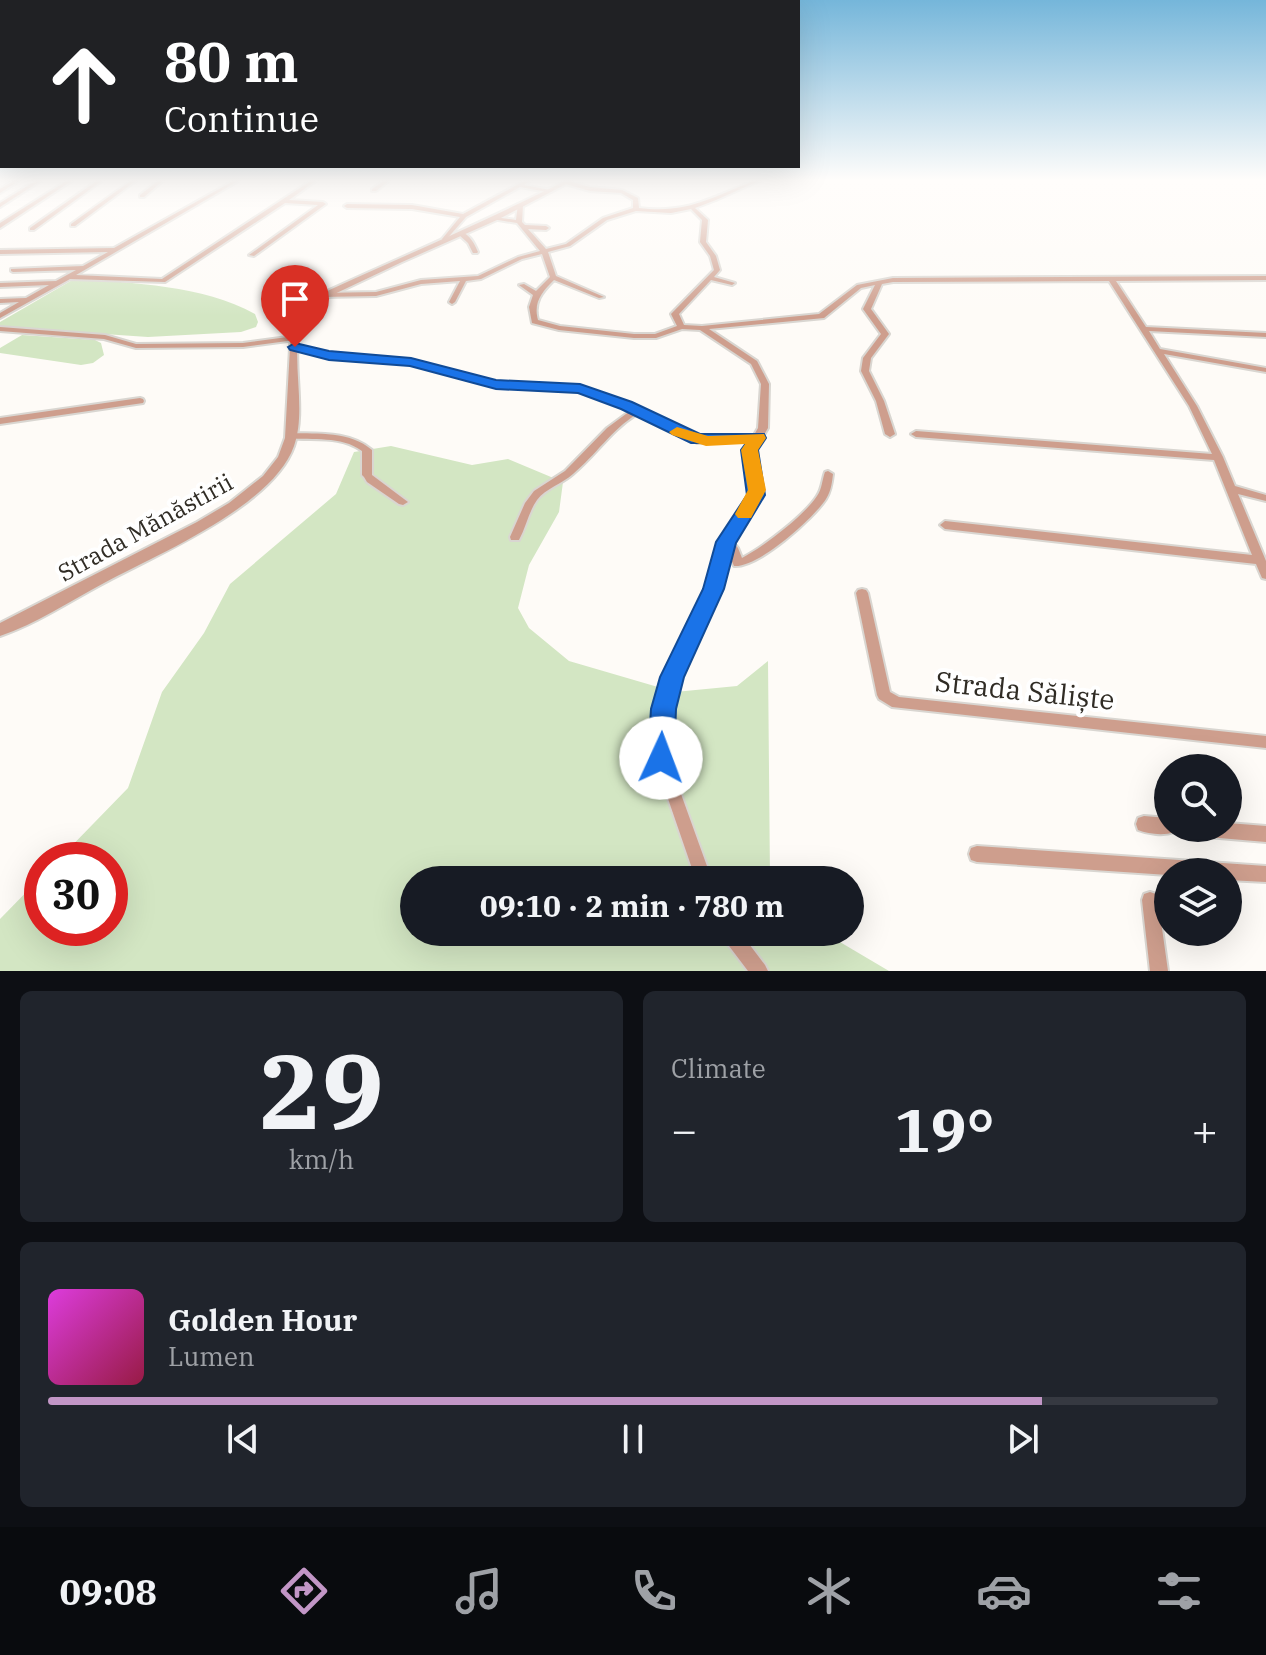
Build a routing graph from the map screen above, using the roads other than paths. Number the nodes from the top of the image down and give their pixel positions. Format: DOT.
graph roads {
  1 [pos="37,225"];
  2 [pos="159,225"];
  3 [pos="247,225"];
  4 [pos="293,225"];
  5 [pos="456,225"];
  6 [pos="479,225"];
  7 [pos="522,225"];
  8 [pos="525,225"];
  9 [pos="597,225"];
  10 [pos="705,225"];
  11 [pos="546,228"];
  12 [pos="32,229"];
  13 [pos="460,233"];
  14 [pos="445,239"];
  15 [pos="116,250"];
  16 [pos="0,252"];
  17 [pos="475,252"];
  18 [pos="545,252"];
  19 [pos="252,255"];
  20 [pos="86,268"];
  21 [pos="13,270"];
  22 [pos="71,277"];
  23 [pos="553,277"];
  24 [pos="711,278"];
  25 [pos="1266,278"];
  26 [pos="1112,280"];
  27 [pos="463,281"];
  28 [pos="880,282"];
  29 [pos="61,283"];
  30 [pos="732,283"];
  31 [pos="0,285"];
  32 [pos="522,285"];
  33 [pos="536,294"];
  34 [pos="321,295"];
  35 [pos="601,297"];
  36 [pos="31,300"];
  37 [pos="0,301"];
  38 [pos="452,302"];
  39 [pos="1,315"];
  40 [pos="681,327"];
  41 [pos="702,328"];
  42 [pos="0,329"];
  43 [pos="1145,329"];
  44 [pos="1266,335"];
  45 [pos="295,342"];
  46 [pos="1159,351"];
  47 [pos="1266,370"];
  48 [pos="140,401"];
  49 [pos="636,411"];
  50 [pos="0,421"];
  51 [pos="890,434"];
  52 [pos="916,434"];
  53 [pos="291,436"];
  54 [pos="758,438"];
  55 [pos="1218,457"];
  56 [pos="828,474"];
  57 [pos="1230,488"];
  58 [pos="1266,498"];
  59 [pos="403,502"];
  60 [pos="945,525"];
  61 [pos="515,537"];
  62 [pos="726,542"];
  63 [pos="1252,544"];
  64 [pos="1266,548"];
  65 [pos="1259,560"];
  66 [pos="1266,575"];
  67 [pos="862,593"];
  68 [pos="0,630"];
  69 [pos="1266,742"];
  70 [pos="1144,824"];
  71 [pos="1154,825"];
  72 [pos="1242,832"];
  73 [pos="1266,834"];
  74 [pos="977,854"];
  75 [pos="699,866"];
  76 [pos="1266,874"];
  77 [pos="1150,900"];
  78 [pos="740,946"];
  79 [pos="759,971"];
  80 [pos="1159,971"];
  1 -- 12 [label="street"];
  2 -- 15 [label="street"];
  3 -- 22 [label="street"];
  4 -- 19 [label="street"];
  5 -- 14 [label="street"];
  6 -- 13 [label="street, Strada Mănăstirii"];
  7 -- 18 [label="street"];
  8 -- 11 [label="street"];
  9 -- 18 [label="street"];
  10 -- 24 [label="street"];
  13 -- 14 [label="street, Strada Mănăstirii"];
  13 -- 17 [label="street"];
  14 -- 34 [label="street, Strada Mănăstirii"];
  15 -- 16 [label="street"];
  15 -- 20 [label="street"];
  18 -- 23 [label="street"];
  18 -- 27 [label="street"];
  20 -- 21 [label="street"];
  20 -- 22 [label="street"];
  22 -- 29 [label="street"];
  23 -- 33 [label="street"];
  23 -- 35 [label="street"];
  24 -- 30 [label="street"];
  24 -- 40 [label="street"];
  25 -- 26 [label="street"];
  26 -- 28 [label="street"];
  26 -- 43 [label="street"];
  27 -- 34 [label="street"];
  27 -- 38 [label="street"];
  28 -- 41 [label="street"];
  28 -- 51 [label="street"];
  29 -- 31 [label="street"];
  29 -- 36 [label="street"];
  32 -- 33 [label="street"];
  33 -- 40 [label="street"];
  34 -- 45 [label="street, Strada Mănăstirii"];
  36 -- 37 [label="street"];
  36 -- 39 [label="street"];
  40 -- 41 [label="street"];
  41 -- 54 [label="street"];
  42 -- 45 [label="street"];
  43 -- 44 [label="street"];
  43 -- 46 [label="street"];
  45 -- 49 [label="street"];
  45 -- 53 [label="street, Strada Mănăstirii"];
  46 -- 47 [label="street"];
  46 -- 55 [label="street"];
  48 -- 50 [label="street"];
  49 -- 54 [label="street"];
  49 -- 61 [label="street"];
  52 -- 55 [label="street"];
  53 -- 59 [label="street"];
  53 -- 68 [label="street, Strada Mănăstirii"];
  54 -- 62 [label="street"];
  55 -- 57 [label="street"];
  56 -- 62 [label="street"];
  57 -- 58 [label="street"];
  57 -- 63 [label="street"];
  60 -- 65 [label="street"];
  62 -- 75 [label="street"];
  63 -- 64 [label="street"];
  63 -- 65 [label="street"];
  65 -- 66 [label="street"];
  67 -- 69 [label="street, Strada Săliște"];
  70 -- 71 [label="street"];
  72 -- 73 [label="street"];
  74 -- 76 [label="street"];
  77 -- 80 [label="street"];
  78 -- 79 [label="street"];
}
